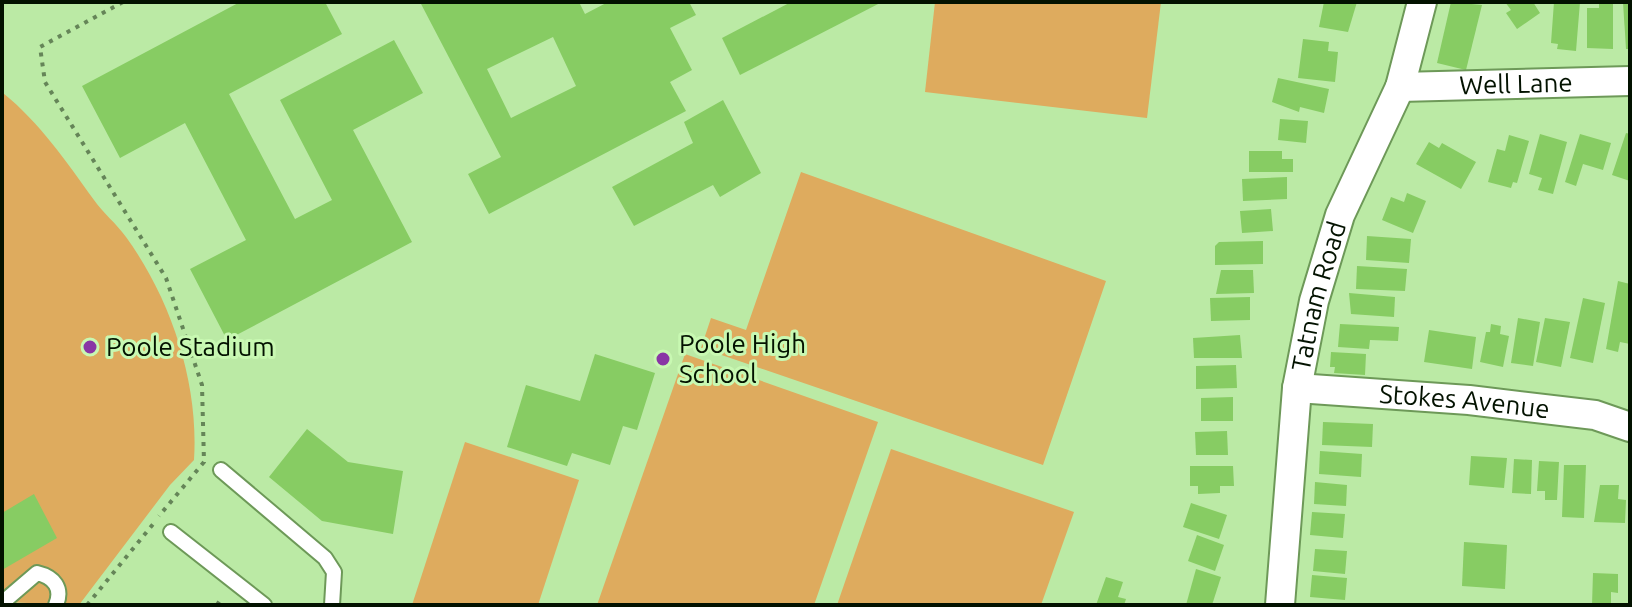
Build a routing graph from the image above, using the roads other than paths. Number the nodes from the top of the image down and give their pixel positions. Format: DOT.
graph roads {
  1 [pos="1422,2"];
  2 [pos="1630,81"];
  3 [pos="1400,87"];
  4 [pos="1297,388"];
  5 [pos="1630,427"];
  6 [pos="221,470"];
  7 [pos="171,532"];
  8 [pos="2,603"];
  9 [pos="56,605"];
  10 [pos="264,605"];
  11 [pos="332,605"];
  12 [pos="1280,605"];
  1 -- 3 [label="street, Tatnam Road"];
  2 -- 3 [label="street, Well Lane"];
  3 -- 4 [label="street, Tatnam Road"];
  4 -- 5 [label="street, Stokes Avenue"];
  4 -- 12 [label="street, Tatnam Road"];
  6 -- 11 [label="lane"];
  7 -- 10 [label="lane"];
  8 -- 9 [label="lane"];
}
